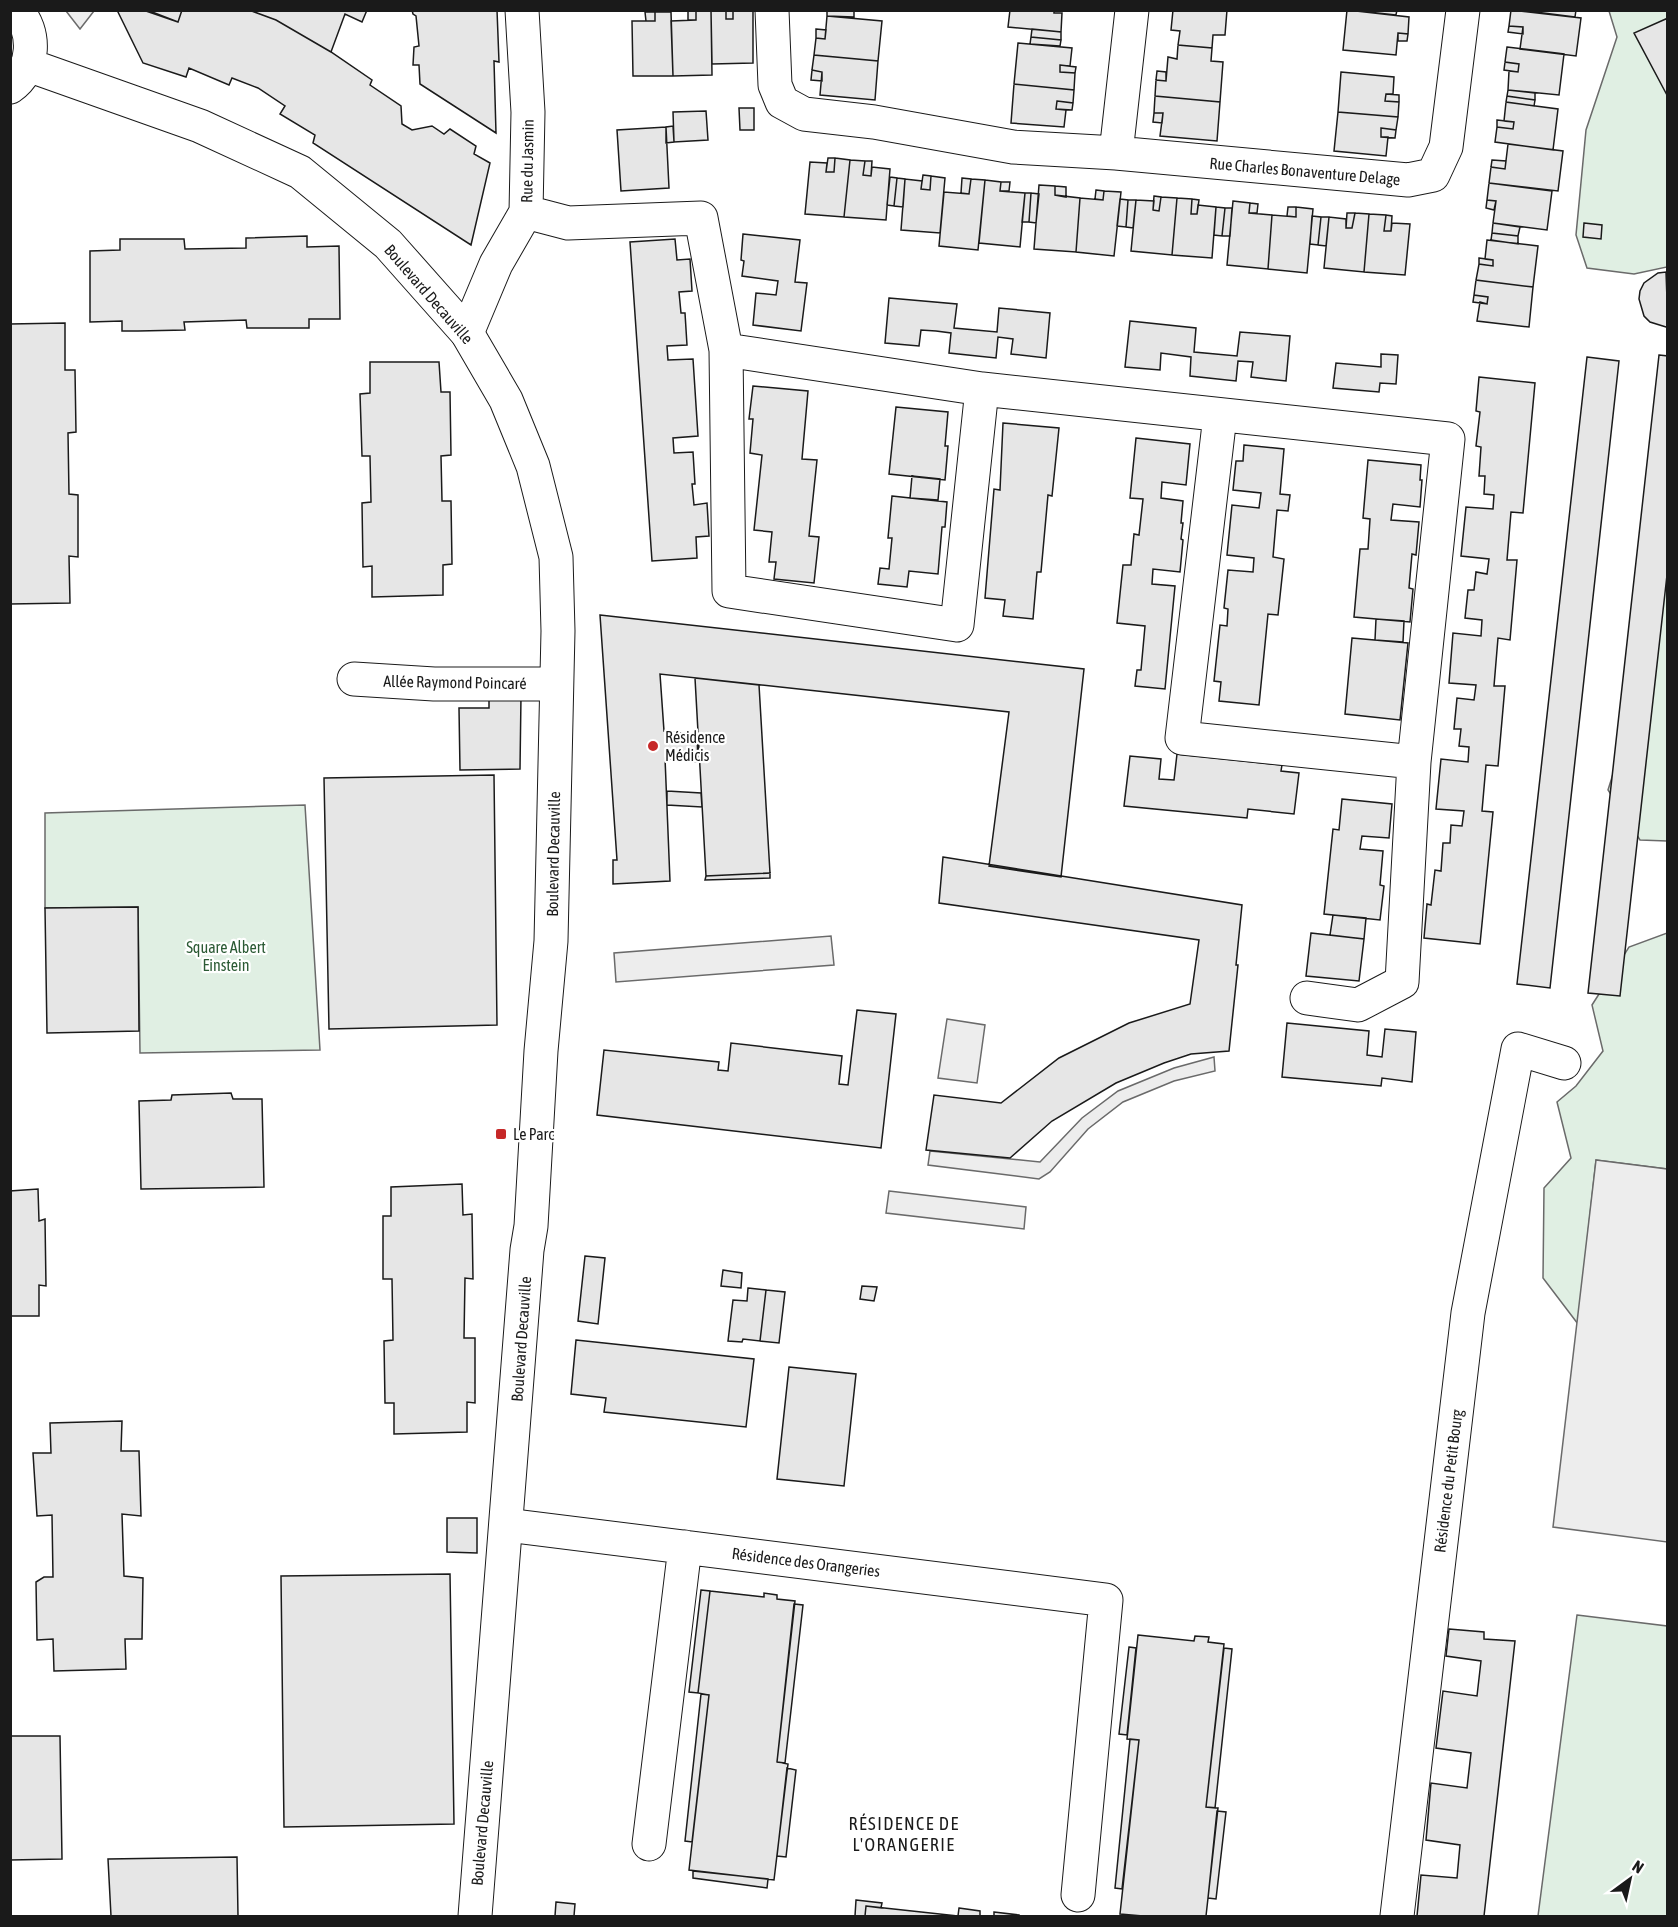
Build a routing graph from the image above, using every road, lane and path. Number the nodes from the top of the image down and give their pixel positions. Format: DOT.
graph roads {
  1 [pos="16,10"];
  2 [pos="522,10"];
  3 [pos="772,10"];
  4 [pos="1132,10"];
  5 [pos="1464,10"];
  6 [pos="19,76"];
  7 [pos="1116,153"];
  8 [pos="526,212"];
  9 [pos="467,333"];
  10 [pos="726,350"];
  11 [pos="982,389"];
  12 [pos="1220,416"];
  13 [pos="354,679"];
  14 [pos="556,684"];
  15 [pos="1414,762"];
  16 [pos="1307,998"];
  17 [pos="1564,1063"];
  18 [pos="507,1524"];
  19 [pos="685,1547"];
  20 [pos="649,1844"];
  21 [pos="1078,1895"];
  22 [pos="475,1917"];
  23 [pos="1397,1917"];
  1 -- 6 [label="street"];
  2 -- 8 [label="street, Rue du Jasmin"];
  3 -- 7 [label="street, Rue Charles Bonaventure Delage"];
  4 -- 7 [label="street"];
  5 -- 7 [label="street, Rue Charles Bonaventure Delage"];
  6 -- 9 [label="street, Boulevard Decauville"];
  8 -- 9 [label="street, Rue du Jasmin"];
  8 -- 10 [label="street"];
  9 -- 14 [label="street, Boulevard Decauville"];
  10 -- 11 [label="street"];
  10 -- 11 [label="street"];
  11 -- 12 [label="street"];
  12 -- 15 [label="street"];
  12 -- 15 [label="street"];
  13 -- 14 [label="street, Allée Raymond Poincaré"];
  14 -- 18 [label="street, Boulevard Decauville"];
  15 -- 16 [label="street"];
  17 -- 23 [label="street, Résidence du Petit Bourg"];
  18 -- 19 [label="street, Résidence des Orangeries"];
  18 -- 22 [label="street, Boulevard Decauville"];
  19 -- 20 [label="street"];
  19 -- 21 [label="street, Résidence des Orangeries"];
}
